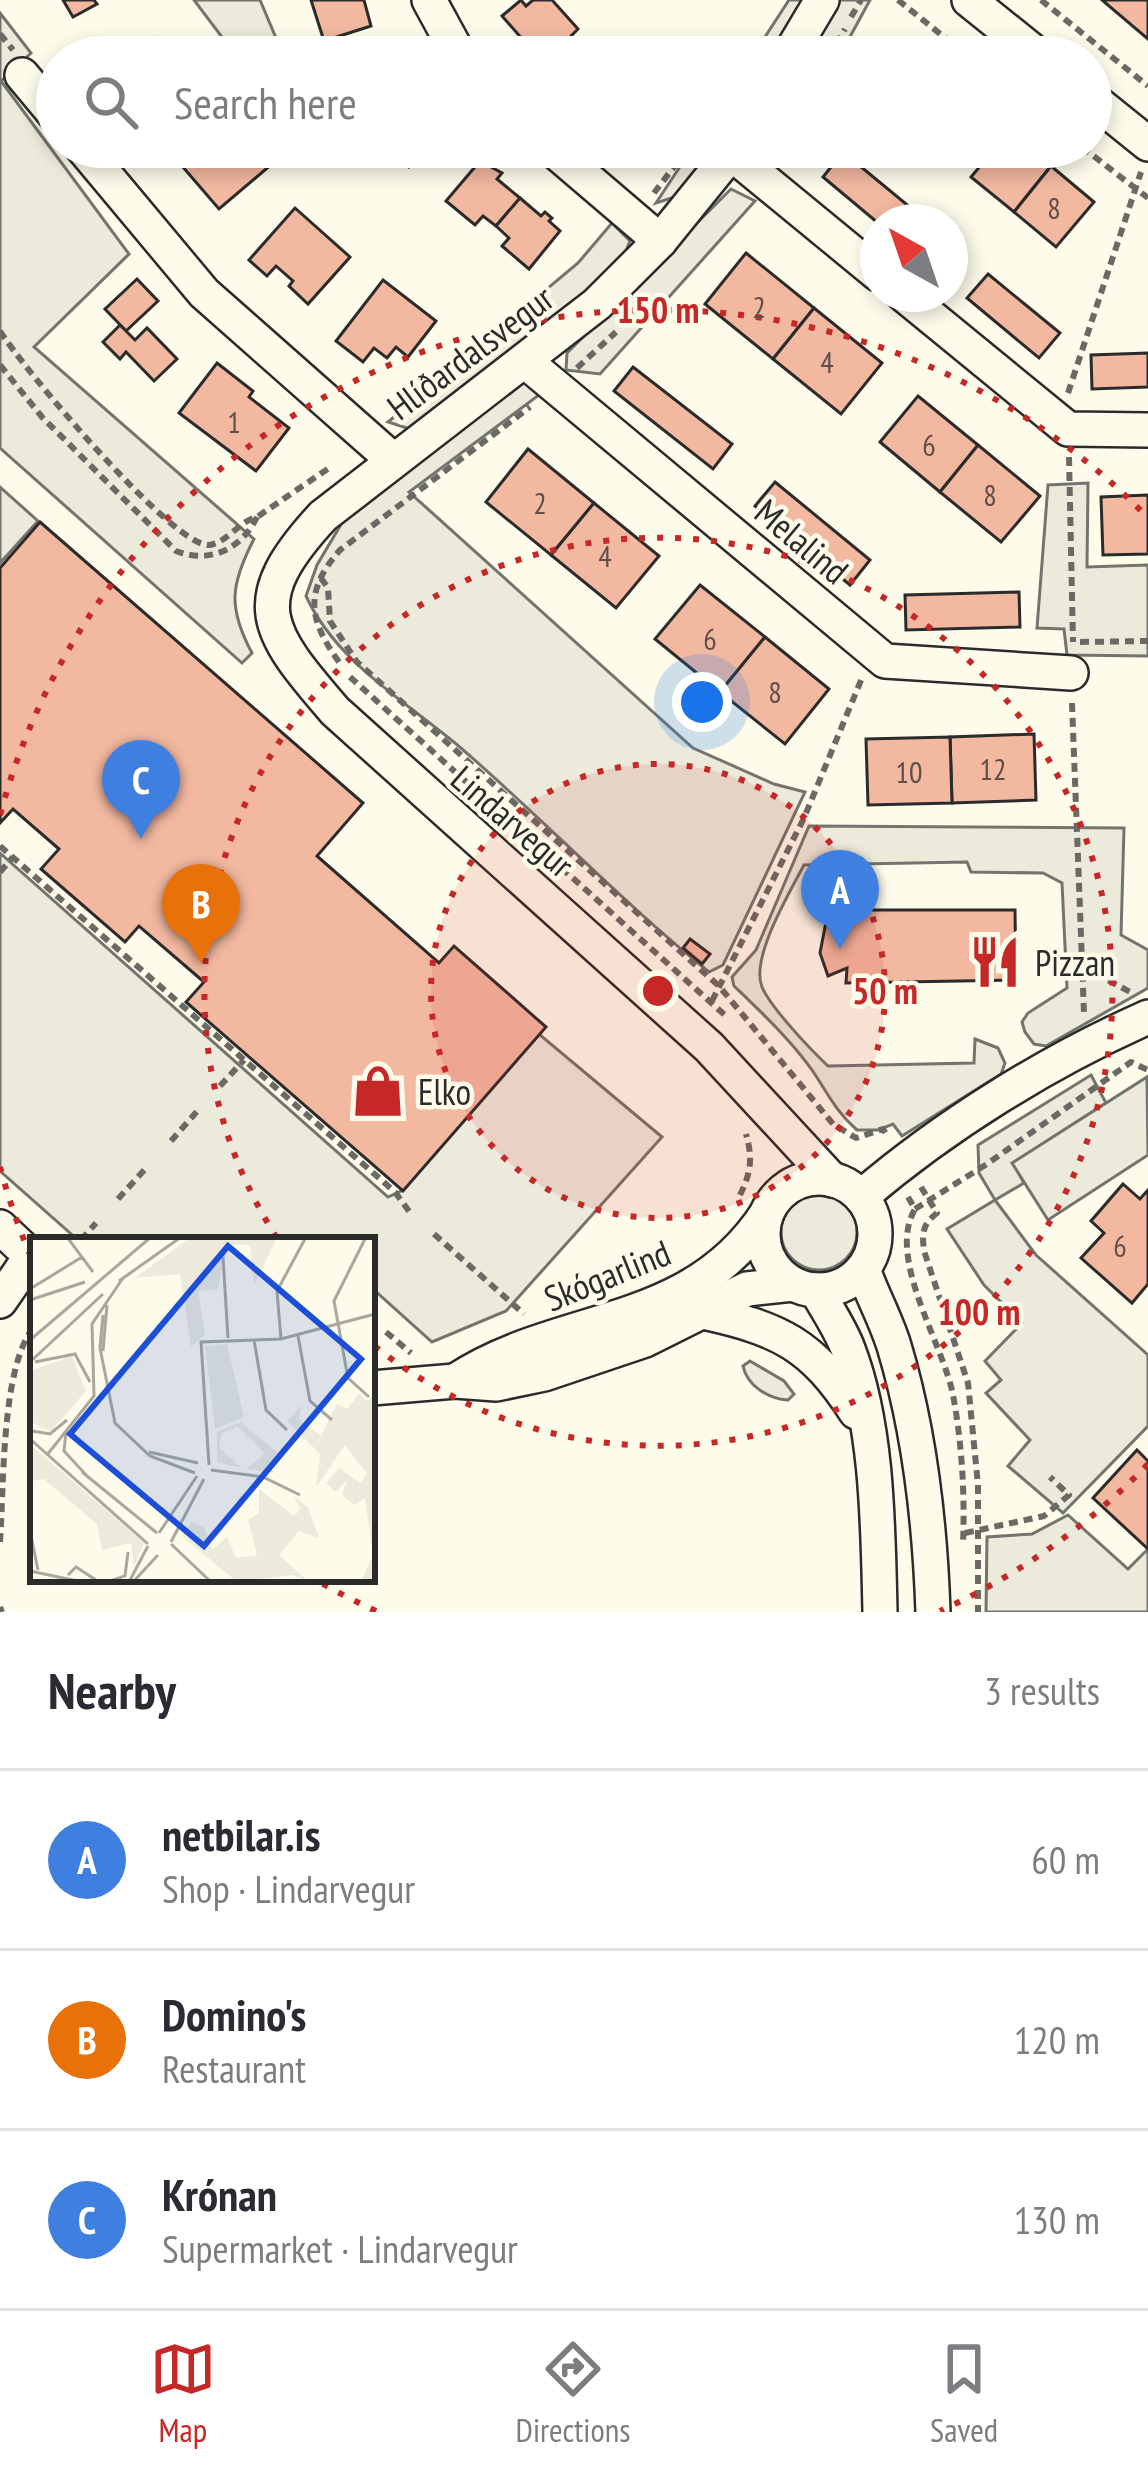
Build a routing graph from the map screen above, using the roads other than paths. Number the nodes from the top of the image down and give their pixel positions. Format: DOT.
graph roads {
  1 [pos="429,0"];
  2 [pos="821,0"];
  3 [pos="969,0"];
  4 [pos="449,36"];
  5 [pos="800,36"];
  6 [pos="1014,36"];
  7 [pos="22,75"];
  8 [pos="36,92"];
  9 [pos="1112,121"];
  10 [pos="1145,157"];
  11 [pos="100,168"];
  12 [pos="575,168"];
  13 [pos="715,168"];
  14 [pos="754,168"];
  15 [pos="647,230"];
  16 [pos="860,259"];
  17 [pos="925,312"];
  18 [pos="526,362"];
  19 [pos="1148,430"];
  20 [pos="383,449"];
  21 [pos="289,555"];
  22 [pos="1072,658"];
  23 [pos="1141,1005"];
  24 [pos="773,1112"];
  25 [pos="847,1188"];
  26 [pos="762,1201"];
  27 [pos="0,1227"];
  28 [pos="21,1261"];
  29 [pos="863,1269"];
  30 [pos="804,1287"];
  31 [pos="0,1301"];
  32 [pos="703,1312"];
  33 [pos="455,1381"];
  34 [pos="375,1388"];
  35 [pos="867,1430"];
  36 [pos="880,1612"];
  37 [pos="934,1612"];
  1 -- 4 [label="street"];
  2 -- 5 [label="street"];
  3 -- 6 [label="street"];
  7 -- 8 [label="street"];
  9 -- 10 [label="street"];
  11 -- 20 [label="street"];
  12 -- 15 [label="street"];
  13 -- 15 [label="street, Hlíðardalsvegur"];
  14 -- 16 [label="street"];
  15 -- 18 [label="street, Hlíðardalsvegur"];
  17 -- 19 [label="street"];
  18 -- 20 [label="street, Hlíðardalsvegur"];
  18 -- 22 [label="street, Melalind"];
  20 -- 21 [label="street, Hlíðardalsvegur"];
  21 -- 24 [label="street, Lindarvegur"];
  23 -- 25 [label="street"];
  24 -- 25 [label="street, Lindarvegur"];
  24 -- 26 [label="street"];
  25 -- 26 [label="street"];
  25 -- 29 [label="street"];
  26 -- 30 [label="street"];
  26 -- 33 [label="street, Skógarlind"];
  27 -- 28 [label="street"];
  28 -- 31 [label="street"];
  29 -- 30 [label="street"];
  29 -- 37 [label="street"];
  30 -- 32 [label="street, Skógarlind"];
  30 -- 35 [label="street"];
  32 -- 33 [label="street, Skógarlind"];
  32 -- 35 [label="street"];
  33 -- 34 [label="street, Skógarlind"];
  35 -- 36 [label="street"];
}
